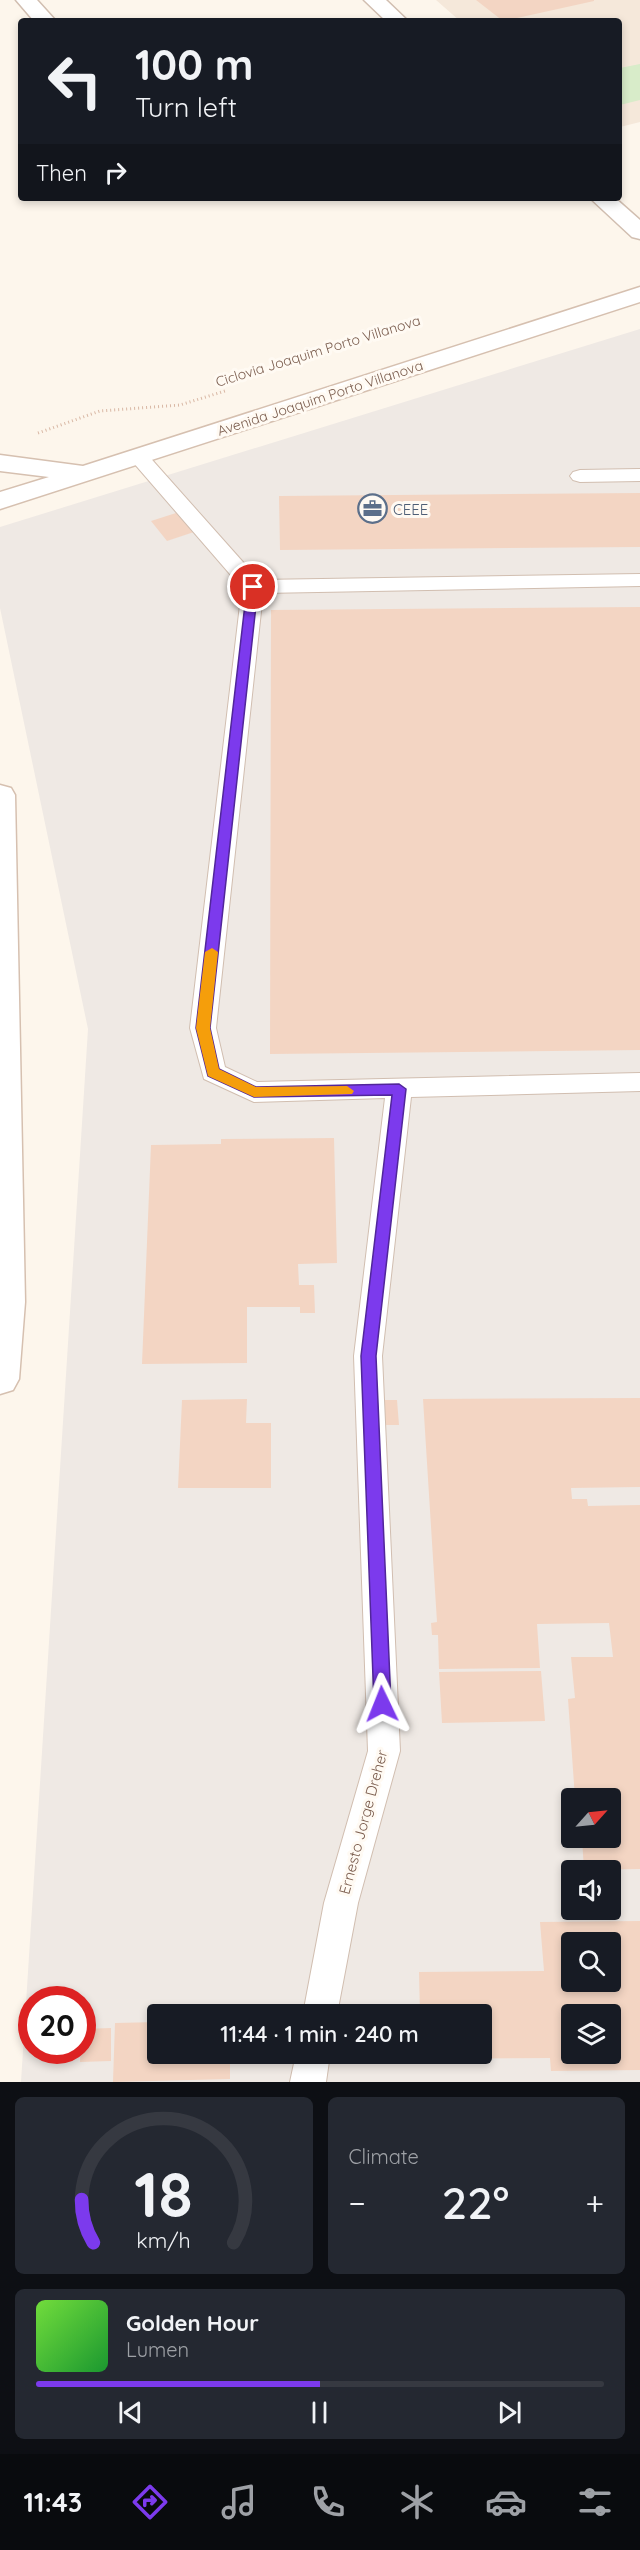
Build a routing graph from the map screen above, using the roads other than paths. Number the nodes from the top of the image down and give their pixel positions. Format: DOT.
graph roads {
  1 [pos="26,0"];
  2 [pos="374,0"];
  3 [pos="43,18"];
  4 [pos="395,18"];
  5 [pos="604,201"];
  6 [pos="640,232"];
  7 [pos="640,294"];
  8 [pos="139,457"];
  9 [pos="0,463"];
  10 [pos="88,473"];
  11 [pos="640,475"];
  12 [pos="580,476"];
  13 [pos="0,501"];
  14 [pos="640,580"];
  15 [pos="253,587"];
  16 [pos="0,795"];
  17 [pos="640,1082"];
  18 [pos="399,1089"];
  19 [pos="0,1379"];
  20 [pos="322,2004"];
  21 [pos="311,2064"];
  22 [pos="308,2082"];
  1 -- 3 [label="street"];
  2 -- 4 [label="street"];
  5 -- 6 [label="street"];
  7 -- 8 [label="street, Avenida Joaquim Porto Villanova"];
  8 -- 10 [label="street, Avenida Joaquim Porto Villanova"];
  8 -- 15 [label="lane"];
  9 -- 10 [label="street"];
  10 -- 13 [label="street, Avenida Joaquim Porto Villanova"];
  11 -- 12 [label="lane"];
  14 -- 15 [label="lane"];
  15 -- 18 [label="lane"];
  16 -- 19 [label="street"];
  17 -- 18 [label="lane"];
  18 -- 20 [label="lane, Ernesto Jorge Dreher"];
  21 -- 22 [label="lane"];
}
